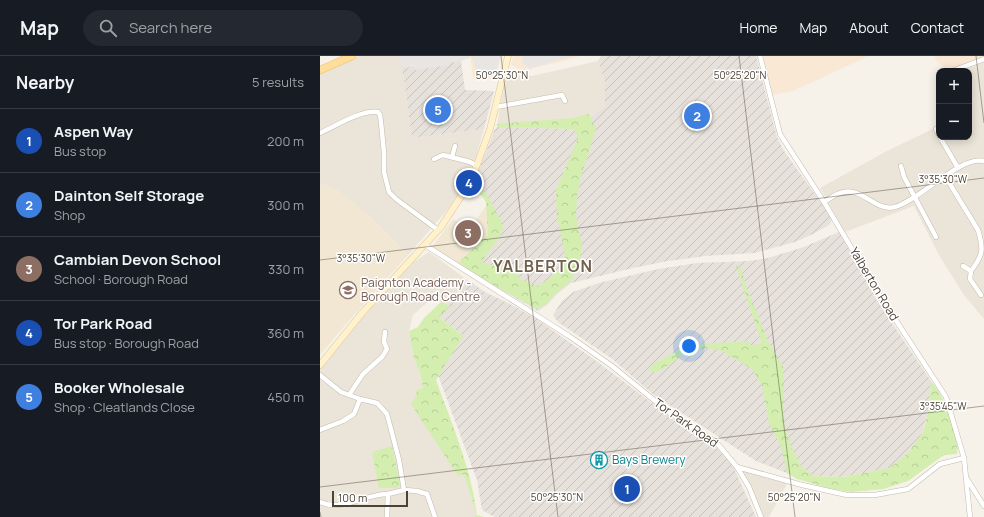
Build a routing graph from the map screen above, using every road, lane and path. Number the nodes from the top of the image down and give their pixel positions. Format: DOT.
graph roads {
  1 [pos="352,56"];
  2 [pos="508,56"];
  3 [pos="760,56"];
  4 [pos="984,59"];
  5 [pos="960,68"];
  6 [pos="320,70"];
  7 [pos="565,101"];
  8 [pos="496,107"];
  9 [pos="320,133"];
  10 [pos="941,140"];
  11 [pos="455,146"];
  12 [pos="452,157"];
  13 [pos="434,159"];
  14 [pos="984,161"];
  15 [pos="477,166"];
  16 [pos="901,166"];
  17 [pos="958,168"];
  18 [pos="945,176"];
  19 [pos="914,196"];
  20 [pos="824,202"];
  21 [pos="438,230"];
  22 [pos="936,237"];
  23 [pos="425,245"];
  24 [pos="962,266"];
  25 [pos="971,271"];
  26 [pos="981,295"];
  27 [pos="385,332"];
  28 [pos="320,365"];
  29 [pos="320,376"];
  30 [pos="349,395"];
  31 [pos="360,399"];
  32 [pos="320,430"];
  33 [pos="964,458"];
  34 [pos="737,467"];
  35 [pos="966,477"];
  36 [pos="404,490"];
  37 [pos="388,494"];
  38 [pos="320,502"];
  39 [pos="984,506"];
  40 [pos="387,517"];
  41 [pos="435,517"];
  42 [pos="761,517"];
  43 [pos="970,517"];
  1 -- 6 [label="main road"];
  2 -- 8 [label="main road"];
  3 -- 20 [label="street, Yalberton Road"];
  4 -- 5 [label="street"];
  7 -- 8 [label="street"];
  8 -- 15 [label="main road"];
  9 -- 21 [label="street"];
  10 -- 17 [label="street"];
  11 -- 12 [label="street"];
  12 -- 13 [label="street"];
  12 -- 15 [label="street"];
  14 -- 17 [label="street"];
  15 -- 21 [label="main road"];
  16 -- 19 [label="street"];
  17 -- 18 [label="street"];
  18 -- 19 [label="street"];
  18 -- 25 [label="street"];
  19 -- 20 [label="street"];
  19 -- 22 [label="street"];
  20 -- 33 [label="street, Yalberton Road"];
  21 -- 23 [label="main road"];
  23 -- 28 [label="main road"];
  23 -- 34 [label="street, Tor Park Road"];
  24 -- 25 [label="street"];
  25 -- 26 [label="street"];
  27 -- 30 [label="street"];
  29 -- 30 [label="street"];
  30 -- 31 [label="street"];
  31 -- 32 [label="street"];
  31 -- 36 [label="street"];
  33 -- 34 [label="street"];
  33 -- 35 [label="street, Yalberton Road"];
  34 -- 42 [label="street, Tor Park Road"];
  35 -- 39 [label="street"];
  35 -- 43 [label="street, Yalberton Road"];
  36 -- 37 [label="street"];
  36 -- 41 [label="street"];
  37 -- 38 [label="street"];
  37 -- 40 [label="street"];
}
